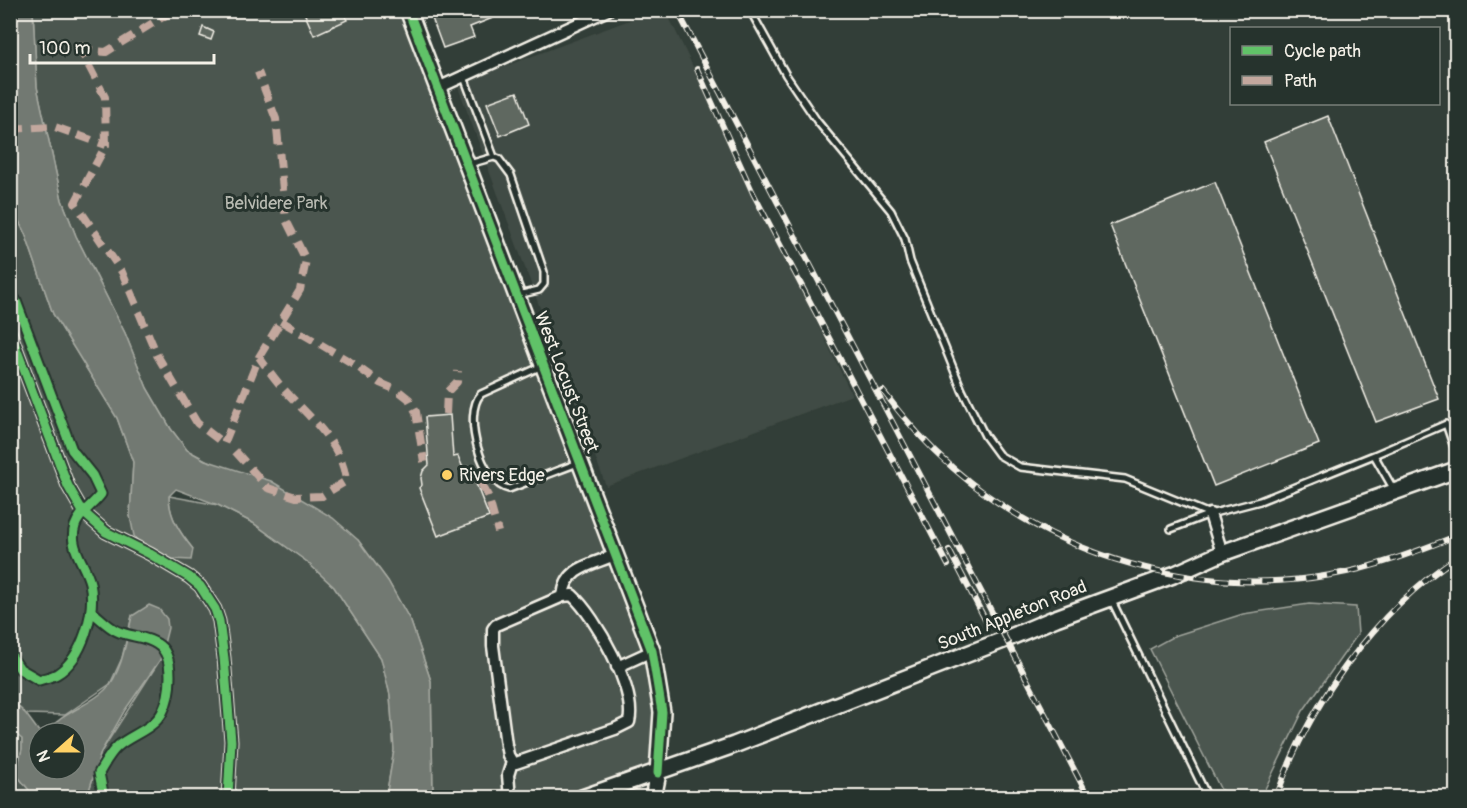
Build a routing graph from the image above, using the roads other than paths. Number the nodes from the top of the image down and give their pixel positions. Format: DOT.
graph roads {
  1 [pos="408,10"];
  2 [pos="608,10"];
  3 [pos="750,10"];
  4 [pos="464,76"];
  5 [pos="438,88"];
  6 [pos="494,157"];
  7 [pos="467,164"];
  8 [pos="517,296"];
  9 [pos="10,332"];
  10 [pos="543,365"];
  11 [pos="1456,453"];
  12 [pos="1374,455"];
  13 [pos="580,462"];
  14 [pos="1456,470"];
  15 [pos="1395,491"];
  16 [pos="1210,514"];
  17 [pos="1171,529"];
  18 [pos="1222,553"];
  19 [pos="615,555"];
  20 [pos="563,596"];
  21 [pos="1110,598"];
  22 [pos="652,651"];
  23 [pos="617,667"];
  24 [pos="512,762"];
  25 [pos="658,772"];
  26 [pos="228,798"];
  27 [pos="510,798"];
  28 [pos="582,798"];
  29 [pos="653,798"];
  30 [pos="1208,798"];
  1 -- 5 [label="main road, West Locust Street"];
  2 -- 4 [label="street"];
  3 -- 16 [label="lane"];
  4 -- 5 [label="street"];
  4 -- 6 [label="lane"];
  5 -- 7 [label="main road, West Locust Street"];
  6 -- 7 [label="lane"];
  6 -- 8 [label="lane"];
  7 -- 8 [label="main road, West Locust Street"];
  8 -- 10 [label="main road, West Locust Street"];
  9 -- 26 [label="street"];
  10 -- 13 [label="main road, West Locust Street"];
  10 -- 13 [label="lane"];
  11 -- 12 [label="lane"];
  12 -- 15 [label="lane"];
  12 -- 16 [label="lane"];
  13 -- 19 [label="main road, West Locust Street"];
  14 -- 15 [label="main road, South Appleton Road"];
  15 -- 18 [label="main road, South Appleton Road"];
  16 -- 17 [label="lane"];
  16 -- 18 [label="street"];
  18 -- 21 [label="main road, South Appleton Road"];
  19 -- 20 [label="street"];
  19 -- 22 [label="main road, West Locust Street"];
  20 -- 23 [label="street"];
  20 -- 24 [label="street"];
  21 -- 25 [label="main road, South Appleton Road"];
  21 -- 30 [label="lane"];
  22 -- 23 [label="street"];
  22 -- 25 [label="main road, West Locust Street"];
  23 -- 24 [label="street"];
  24 -- 27 [label="street"];
  25 -- 28 [label="main road, South Appleton Road"];
  25 -- 29 [label="main road, West Locust Street"];
}
